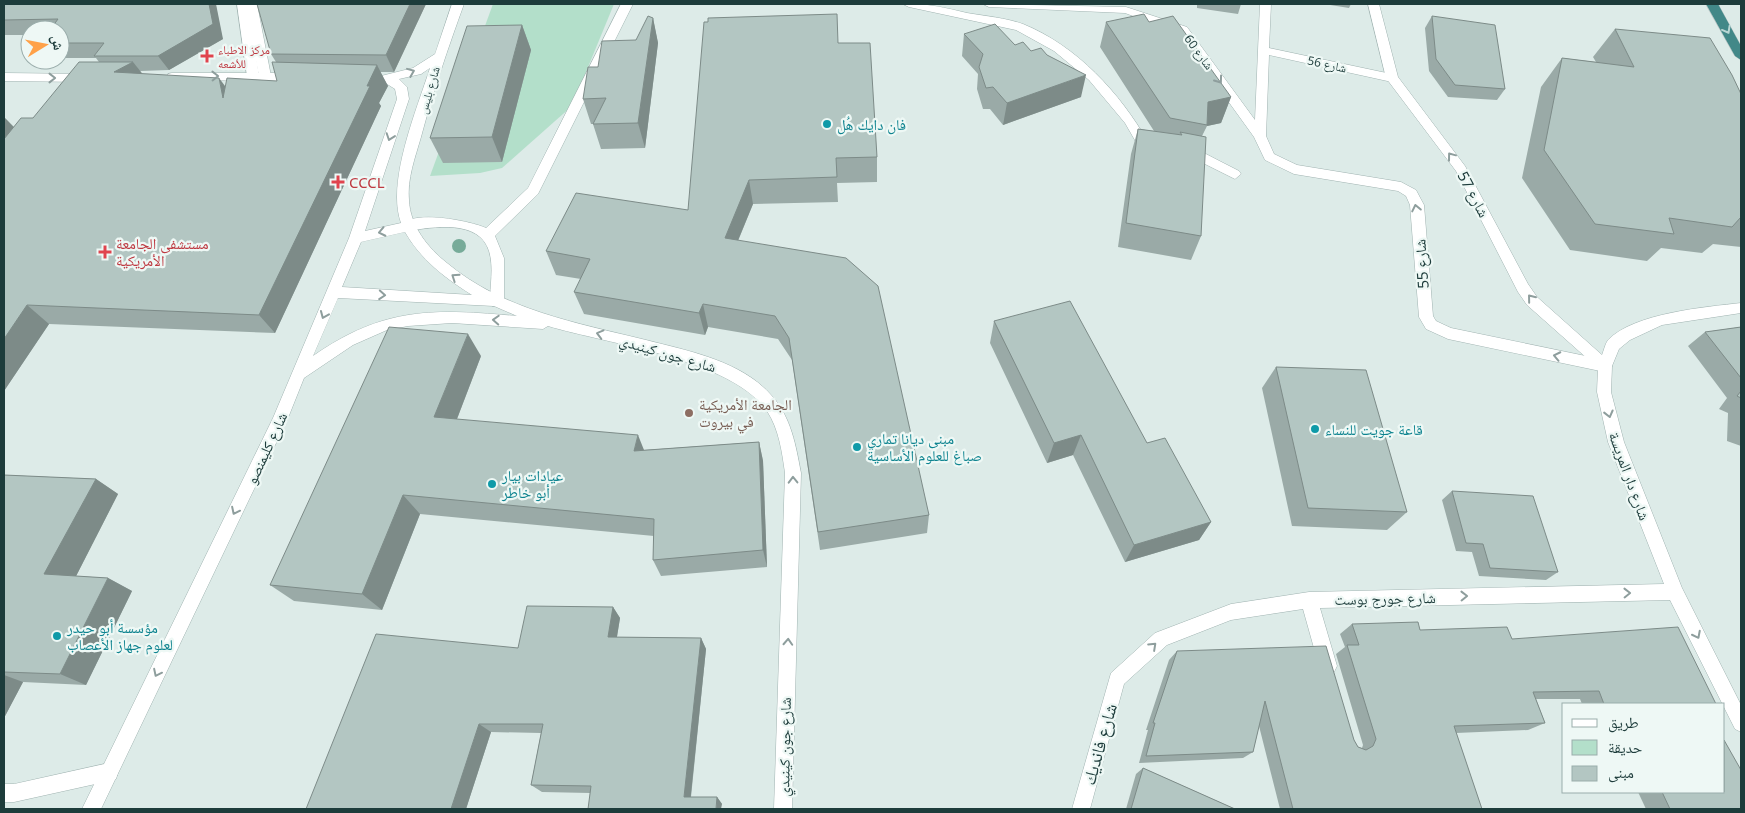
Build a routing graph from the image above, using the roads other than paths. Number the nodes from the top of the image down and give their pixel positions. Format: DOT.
graph roads {
  1 [pos="242,4"];
  2 [pos="250,4"];
  3 [pos="458,4"];
  4 [pos="628,4"];
  5 [pos="909,4"];
  6 [pos="989,4"];
  7 [pos="1265,4"];
  8 [pos="1373,4"];
  9 [pos="1712,4"];
  10 [pos="1262,50"];
  11 [pos="1741,56"];
  12 [pos="438,57"];
  13 [pos="259,76"];
  14 [pos="4,77"];
  15 [pos="156,77"];
  16 [pos="303,77"];
  17 [pos="78,78"];
  18 [pos="98,78"];
  19 [pos="370,78"];
  20 [pos="1392,78"];
  21 [pos="390,79"];
  22 [pos="67,92"];
  23 [pos="1260,136"];
  24 [pos="1235,174"];
  25 [pos="404,177"];
  26 [pos="408,226"];
  27 [pos="487,235"];
  28 [pos="356,238"];
  29 [pos="334,292"];
  30 [pos="496,302"];
  31 [pos="1741,308"];
  32 [pos="562,324"];
  33 [pos="1605,366"];
  34 [pos="300,373"];
  35 [pos="1675,592"];
  36 [pos="1308,600"];
  37 [pos="1117,679"];
  38 [pos="1333,682"];
  39 [pos="1741,723"];
  40 [pos="109,772"];
  41 [pos="4,793"];
  42 [pos="91,809"];
  43 [pos="783,809"];
  44 [pos="1081,809"];
  1 -- 13 [label="street"];
  2 -- 13 [label="street"];
  3 -- 12 [label="street, شارع بليس"];
  4 -- 27 [label="street"];
  5 -- 24 [label="street"];
  6 -- 23 [label="street, شارع 60, one-way"];
  7 -- 10 [label="street"];
  8 -- 20 [label="street, شارع 57"];
  9 -- 11 [label="highway, one-way"];
  10 -- 20 [label="street, شارع 56"];
  10 -- 23 [label="street"];
  21 -- 12 [label="street, one-way"];
  12 -- 25 [label="street, شارع بليس"];
  15 -- 13 [label="street, one-way"];
  13 -- 16 [label="street"];
  14 -- 17 [label="street, one-way"];
  17 -- 18 [label="street"];
  17 -- 22 [label="street"];
  19 -- 21 [label="street"];
  33 -- 20 [label="street, شارع 57, one-way"];
  21 -- 28 [label="street, شارع كليمنصو, one-way"];
  33 -- 23 [label="street, شارع 55, one-way"];
  25 -- 26 [label="street, شارع جون كينيدي"];
  26 -- 27 [label="street"];
  26 -- 28 [label="street, one-way"];
  30 -- 26 [label="street, شارع جون كينيدي, one-way"];
  27 -- 30 [label="street"];
  28 -- 29 [label="street, شارع كليمنصو"];
  29 -- 30 [label="street, one-way"];
  29 -- 34 [label="street, شارع كليمنصو, one-way"];
  30 -- 32 [label="street, شارع جون كينيدي"];
  31 -- 33 [label="street, شارع دار المريسة"];
  32 -- 34 [label="street, one-way"];
  43 -- 32 [label="street, شارع جون كينيدي, one-way"];
  33 -- 35 [label="street, شارع دار المريسة, one-way"];
  34 -- 40 [label="street, شارع كليمنصو, one-way"];
  36 -- 35 [label="street, شارع جورج بوست, one-way"];
  35 -- 39 [label="street, شارع دار المريسة, one-way"];
  37 -- 36 [label="street, شارع جورج بوست, one-way"];
  36 -- 38 [label="street"];
  37 -- 44 [label="street, شارع فانديك"];
  40 -- 41 [label="street"];
  40 -- 42 [label="street, شارع كليمنصو"];
}
